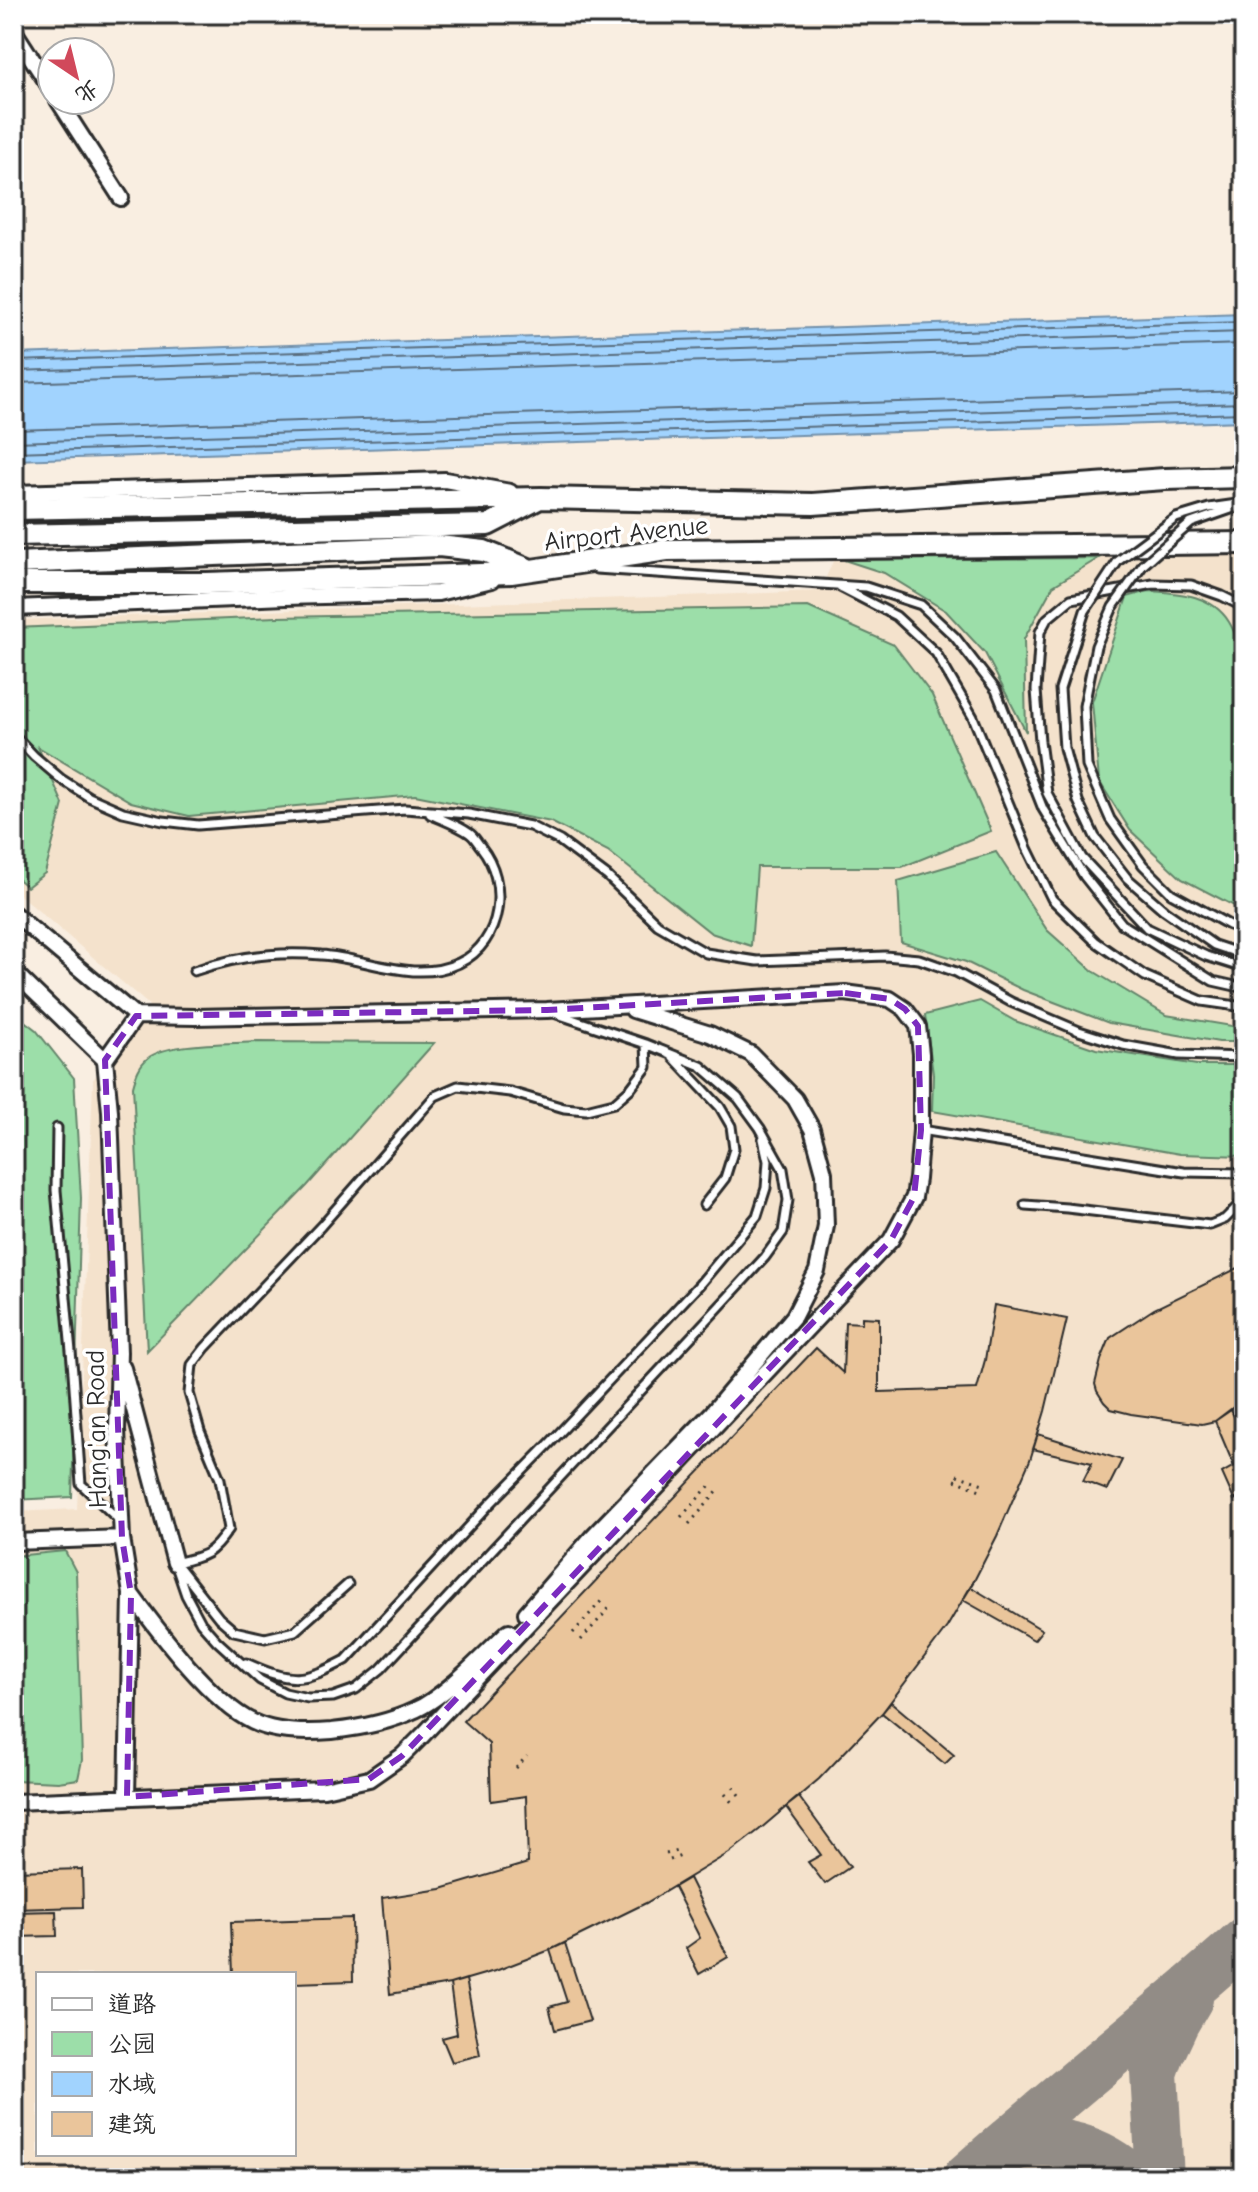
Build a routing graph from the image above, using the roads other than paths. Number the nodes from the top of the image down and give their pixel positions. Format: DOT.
graph roads {
  1 [pos="14,31"];
  2 [pos="36,65"];
  3 [pos="68,116"];
  4 [pos="121,198"];
  5 [pos="1244,477"];
  6 [pos="14,493"];
  7 [pos="541,498"];
  8 [pos="1244,504"];
  9 [pos="14,509"];
  10 [pos="14,535"];
  11 [pos="1244,543"];
  12 [pos="14,563"];
  13 [pos="554,567"];
  14 [pos="530,570"];
  15 [pos="14,583"];
  16 [pos="835,584"];
  17 [pos="1244,607"];
  18 [pos="14,608"];
  19 [pos="14,735"];
  20 [pos="425,811"];
  21 [pos="14,914"];
  22 [pos="1244,929"];
  23 [pos="1244,955"];
  24 [pos="1244,968"];
  25 [pos="194,971"];
  26 [pos="14,972"];
  27 [pos="1244,988"];
  28 [pos="624,1007"];
  29 [pos="1244,1007"];
  30 [pos="547,1010"];
  31 [pos="136,1016"];
  32 [pos="646,1044"];
  33 [pos="670,1054"];
  34 [pos="1244,1057"];
  35 [pos="105,1060"];
  36 [pos="57,1128"];
  37 [pos="760,1128"];
  38 [pos="921,1130"];
  39 [pos="1244,1173"];
  40 [pos="1244,1200"];
  41 [pos="704,1205"];
  42 [pos="1025,1205"];
  43 [pos="119,1352"];
  44 [pos="121,1522"];
  45 [pos="122,1538"];
  46 [pos="14,1542"];
  47 [pos="175,1563"];
  48 [pos="348,1584"];
  49 [pos="131,1594"];
  50 [pos="240,1660"];
  51 [pos="127,1797"];
  52 [pos="14,1802"];
  1 -- 2 [label="street"];
  3 -- 4 [label="street"];
  5 -- 7 [label="main road, Airport Avenue"];
  6 -- 7 [label="street"];
  7 -- 9 [label="main road, Airport Avenue"];
  7 -- 10 [label="main road"];
  8 -- 22 [label="lane, bridge"];
  8 -- 23 [label="lane, bridge"];
  11 -- 13 [label="main road, Airport Avenue"];
  12 -- 14 [label="main road"];
  13 -- 14 [label="main road, Airport Avenue"];
  13 -- 16 [label="lane"];
  14 -- 15 [label="main road, Airport Avenue"];
  14 -- 18 [label="street"];
  16 -- 27 [label="lane"];
  16 -- 29 [label="lane"];
  17 -- 24 [label="lane"];
  19 -- 20 [label="lane"];
  20 -- 25 [label="lane"];
  20 -- 34 [label="lane"];
  21 -- 31 [label="street"];
  26 -- 35 [label="street"];
  28 -- 30 [label="street"];
  28 -- 38 [label="street"];
  28 -- 49 [label="street"];
  30 -- 31 [label="street"];
  30 -- 32 [label="lane"];
  31 -- 35 [label="street"];
  32 -- 33 [label="lane"];
  32 -- 47 [label="lane"];
  33 -- 37 [label="lane"];
  33 -- 41 [label="lane"];
  35 -- 43 [label="street, Hang'an Road"];
  36 -- 44 [label="lane"];
  37 -- 50 [label="lane"];
  37 -- 50 [label="lane"];
  38 -- 39 [label="lane"];
  38 -- 51 [label="street"];
  40 -- 42 [label="lane"];
  43 -- 44 [label="street, Hang'an Road"];
  43 -- 47 [label="street"];
  44 -- 45 [label="street, Hang'an Road"];
  45 -- 46 [label="street"];
  45 -- 49 [label="street, Hang'an Road"];
  47 -- 48 [label="lane"];
  47 -- 50 [label="lane"];
  49 -- 51 [label="street, Hang'an Road"];
  51 -- 52 [label="street"];
}
